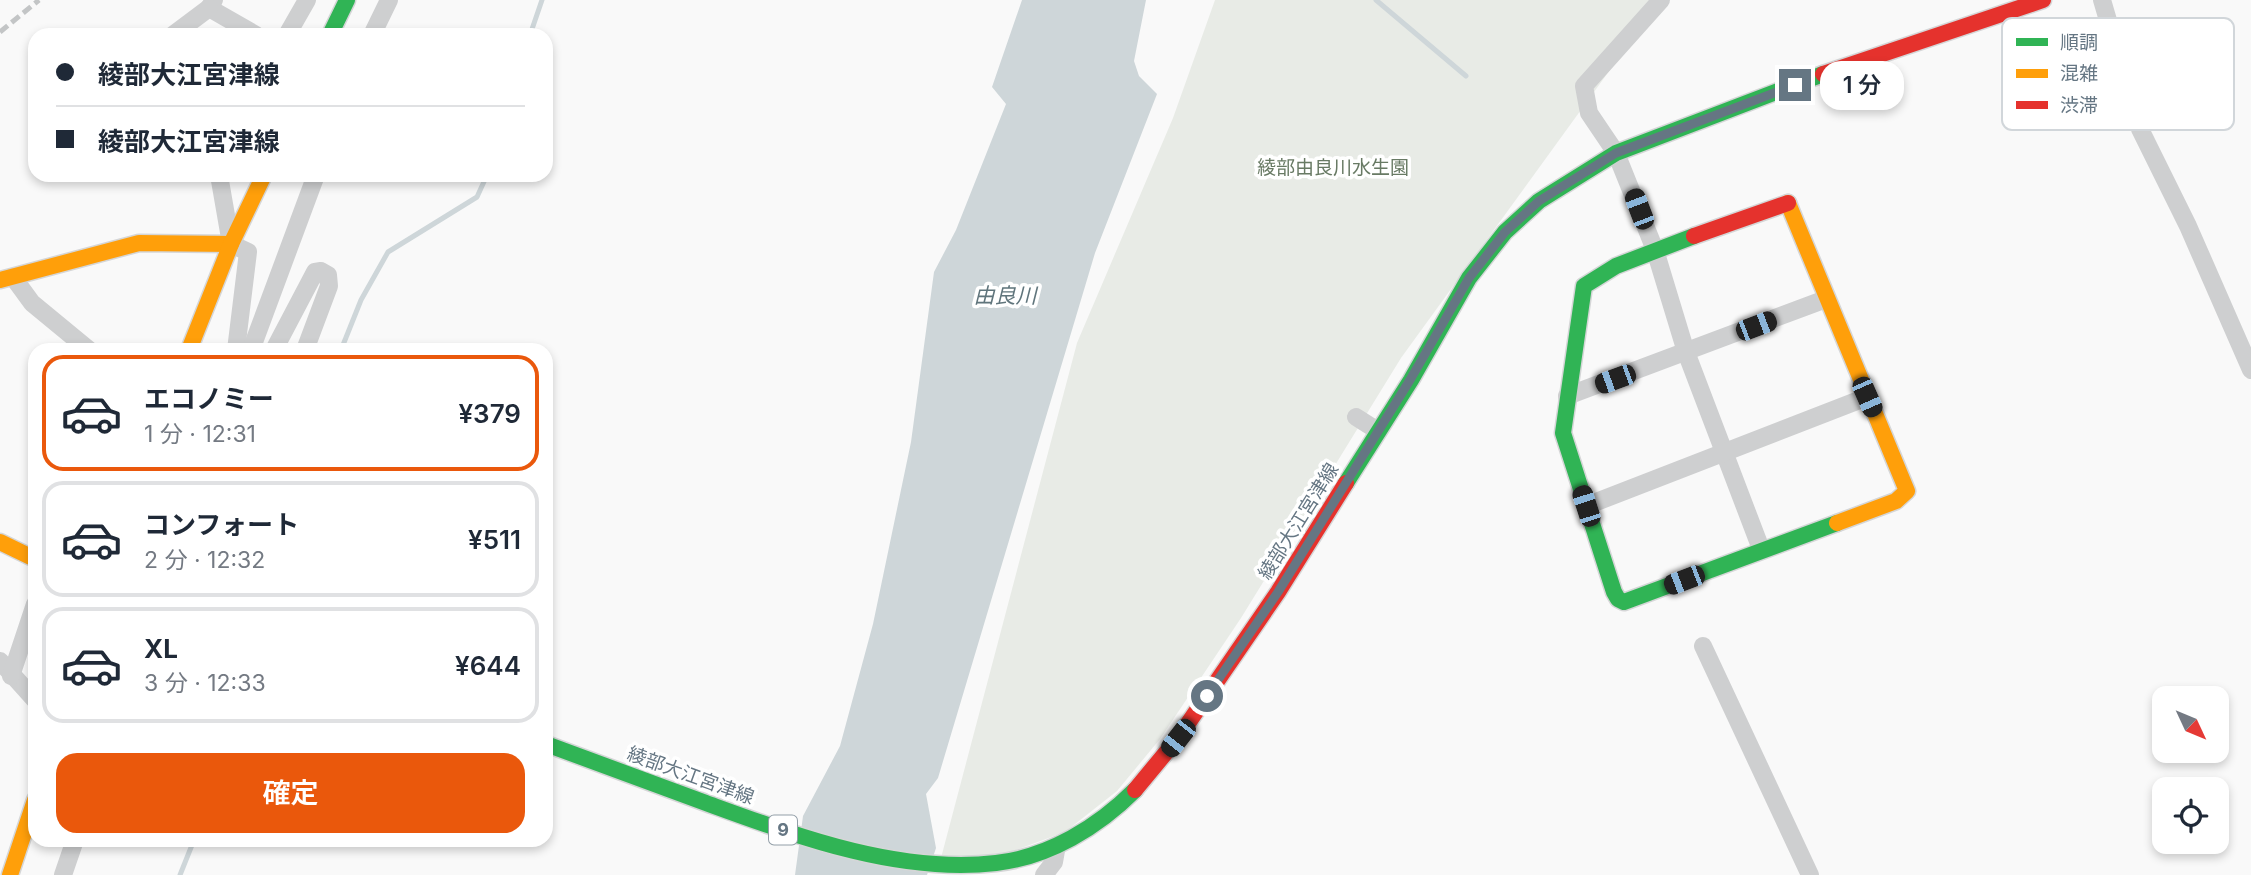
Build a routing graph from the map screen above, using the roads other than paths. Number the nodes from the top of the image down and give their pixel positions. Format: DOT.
graph roads {
  1 [pos="307,0"];
  2 [pos="388,0"];
  3 [pos="1661,0"];
  4 [pos="2043,0"];
  5 [pos="2102,0"];
  6 [pos="344,1"];
  7 [pos="211,4"];
  8 [pos="2107,18"];
  9 [pos="182,28"];
  10 [pos="246,28"];
  11 [pos="291,28"];
  12 [pos="333,28"];
  13 [pos="375,28"];
  14 [pos="2140,130"];
  15 [pos="1616,153"];
  16 [pos="223,182"];
  17 [pos="261,182"];
  18 [pos="313,182"];
  19 [pos="231,244"];
  20 [pos="1655,250"];
  21 [pos="6,279"];
  22 [pos="1826,299"];
  23 [pos="81,343"];
  24 [pos="191,343"];
  25 [pos="237,343"];
  26 [pos="254,343"];
  27 [pos="278,343"];
  28 [pos="307,343"];
  29 [pos="1686,352"];
  30 [pos="2251,370"];
  31 [pos="1567,396"];
  32 [pos="1867,397"];
  33 [pos="1356,417"];
  34 [pos="1378,430"];
  35 [pos="1724,452"];
  36 [pos="1586,506"];
  37 [pos="0,542"];
  38 [pos="1761,550"];
  39 [pos="28,556"];
  40 [pos="28,625"];
  41 [pos="1703,646"];
  42 [pos="0,661"];
  43 [pos="11,676"];
  44 [pos="28,693"];
  45 [pos="553,747"];
  46 [pos="28,821"];
  47 [pos="1057,845"];
  48 [pos="73,847"];
  49 [pos="10,875"];
  50 [pos="63,875"];
  51 [pos="1044,875"];
  52 [pos="1810,875"];
  1 -- 11 [label="street"];
  2 -- 13 [label="street"];
  3 -- 15 [label="street"];
  4 -- 15 [label="main road, 綾部大江宮津線 / 9"];
  5 -- 8 [label="street"];
  6 -- 12 [label="main road"];
  7 -- 9 [label="street"];
  7 -- 10 [label="street"];
  14 -- 30 [label="street"];
  15 -- 20 [label="street"];
  15 -- 34 [label="main road, 綾部大江宮津線 / 9"];
  16 -- 19 [label="street"];
  17 -- 19 [label="main road"];
  18 -- 26 [label="street"];
  19 -- 21 [label="main road"];
  19 -- 24 [label="main road"];
  19 -- 25 [label="street"];
  20 -- 22 [label="main road"];
  20 -- 29 [label="street"];
  20 -- 31 [label="main road"];
  21 -- 23 [label="street"];
  22 -- 29 [label="street"];
  22 -- 32 [label="main road"];
  27 -- 28 [label="street"];
  29 -- 31 [label="street"];
  29 -- 35 [label="street"];
  31 -- 36 [label="main road"];
  32 -- 35 [label="street"];
  32 -- 38 [label="main road"];
  33 -- 34 [label="street"];
  34 -- 47 [label="main road, 綾部大江宮津線 / 9"];
  35 -- 36 [label="street"];
  35 -- 38 [label="street"];
  36 -- 38 [label="main road"];
  37 -- 39 [label="main road"];
  40 -- 43 [label="street"];
  41 -- 52 [label="street"];
  42 -- 43 [label="street"];
  43 -- 44 [label="street"];
  45 -- 47 [label="main road, 綾部大江宮津線 / 9"];
  46 -- 49 [label="main road"];
  47 -- 51 [label="street"];
  48 -- 50 [label="street"];
}
